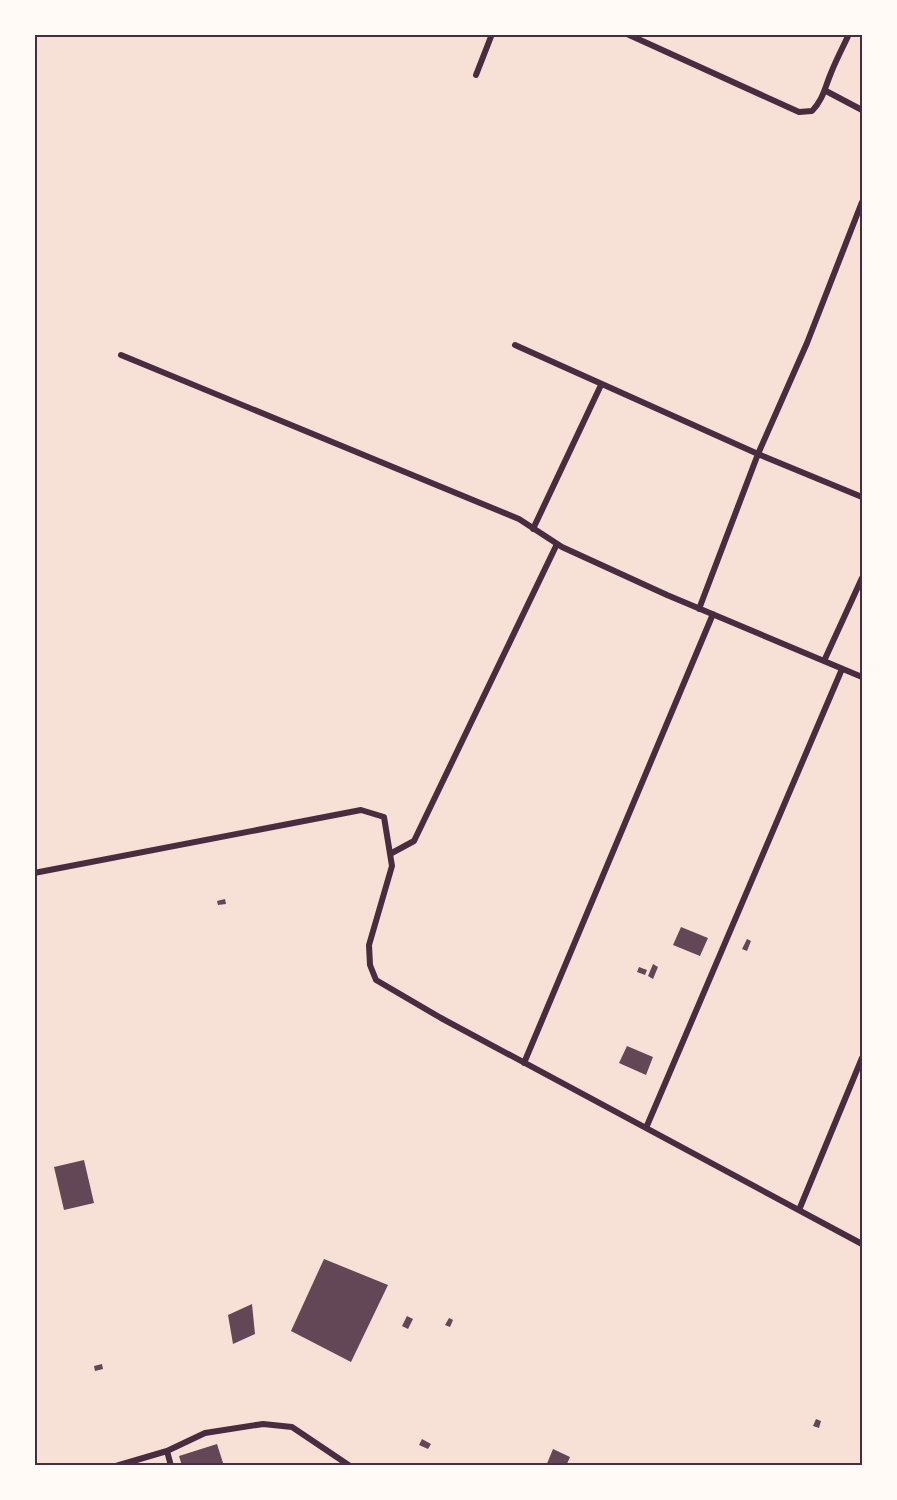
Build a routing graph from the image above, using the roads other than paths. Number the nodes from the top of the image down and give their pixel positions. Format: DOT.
graph roads {
  1 [pos="492,34"];
  2 [pos="627,34"];
  3 [pos="849,34"];
  4 [pos="476,75"];
  5 [pos="826,91"];
  6 [pos="862,110"];
  7 [pos="862,202"];
  8 [pos="515,345"];
  9 [pos="121,355"];
  10 [pos="601,385"];
  11 [pos="758,454"];
  12 [pos="862,497"];
  13 [pos="533,529"];
  14 [pos="557,544"];
  15 [pos="862,578"];
  16 [pos="699,609"];
  17 [pos="713,614"];
  18 [pos="824,661"];
  19 [pos="842,669"];
  20 [pos="862,677"];
  21 [pos="390,854"];
  22 [pos="34,873"];
  23 [pos="862,1058"];
  24 [pos="524,1063"];
  25 [pos="646,1128"];
  26 [pos="799,1210"];
  27 [pos="862,1244"];
  28 [pos="167,1451"];
  29 [pos="116,1466"];
  30 [pos="171,1466"];
  31 [pos="350,1466"];
  1 -- 4 [label="street"];
  2 -- 5 [label="street"];
  3 -- 5 [label="street"];
  5 -- 6 [label="street"];
  7 -- 11 [label="street"];
  8 -- 10 [label="street"];
  9 -- 13 [label="street"];
  10 -- 11 [label="street"];
  10 -- 13 [label="street"];
  11 -- 12 [label="street"];
  11 -- 16 [label="street"];
  13 -- 14 [label="street"];
  14 -- 16 [label="street"];
  14 -- 21 [label="street"];
  15 -- 18 [label="street"];
  16 -- 17 [label="street"];
  17 -- 18 [label="street"];
  17 -- 24 [label="street"];
  18 -- 19 [label="street"];
  19 -- 20 [label="street"];
  19 -- 25 [label="street"];
  21 -- 22 [label="street"];
  21 -- 24 [label="street"];
  23 -- 26 [label="street"];
  24 -- 25 [label="street"];
  25 -- 26 [label="street"];
  26 -- 27 [label="street"];
  28 -- 29 [label="street"];
  28 -- 30 [label="street"];
  28 -- 31 [label="street"];
}
